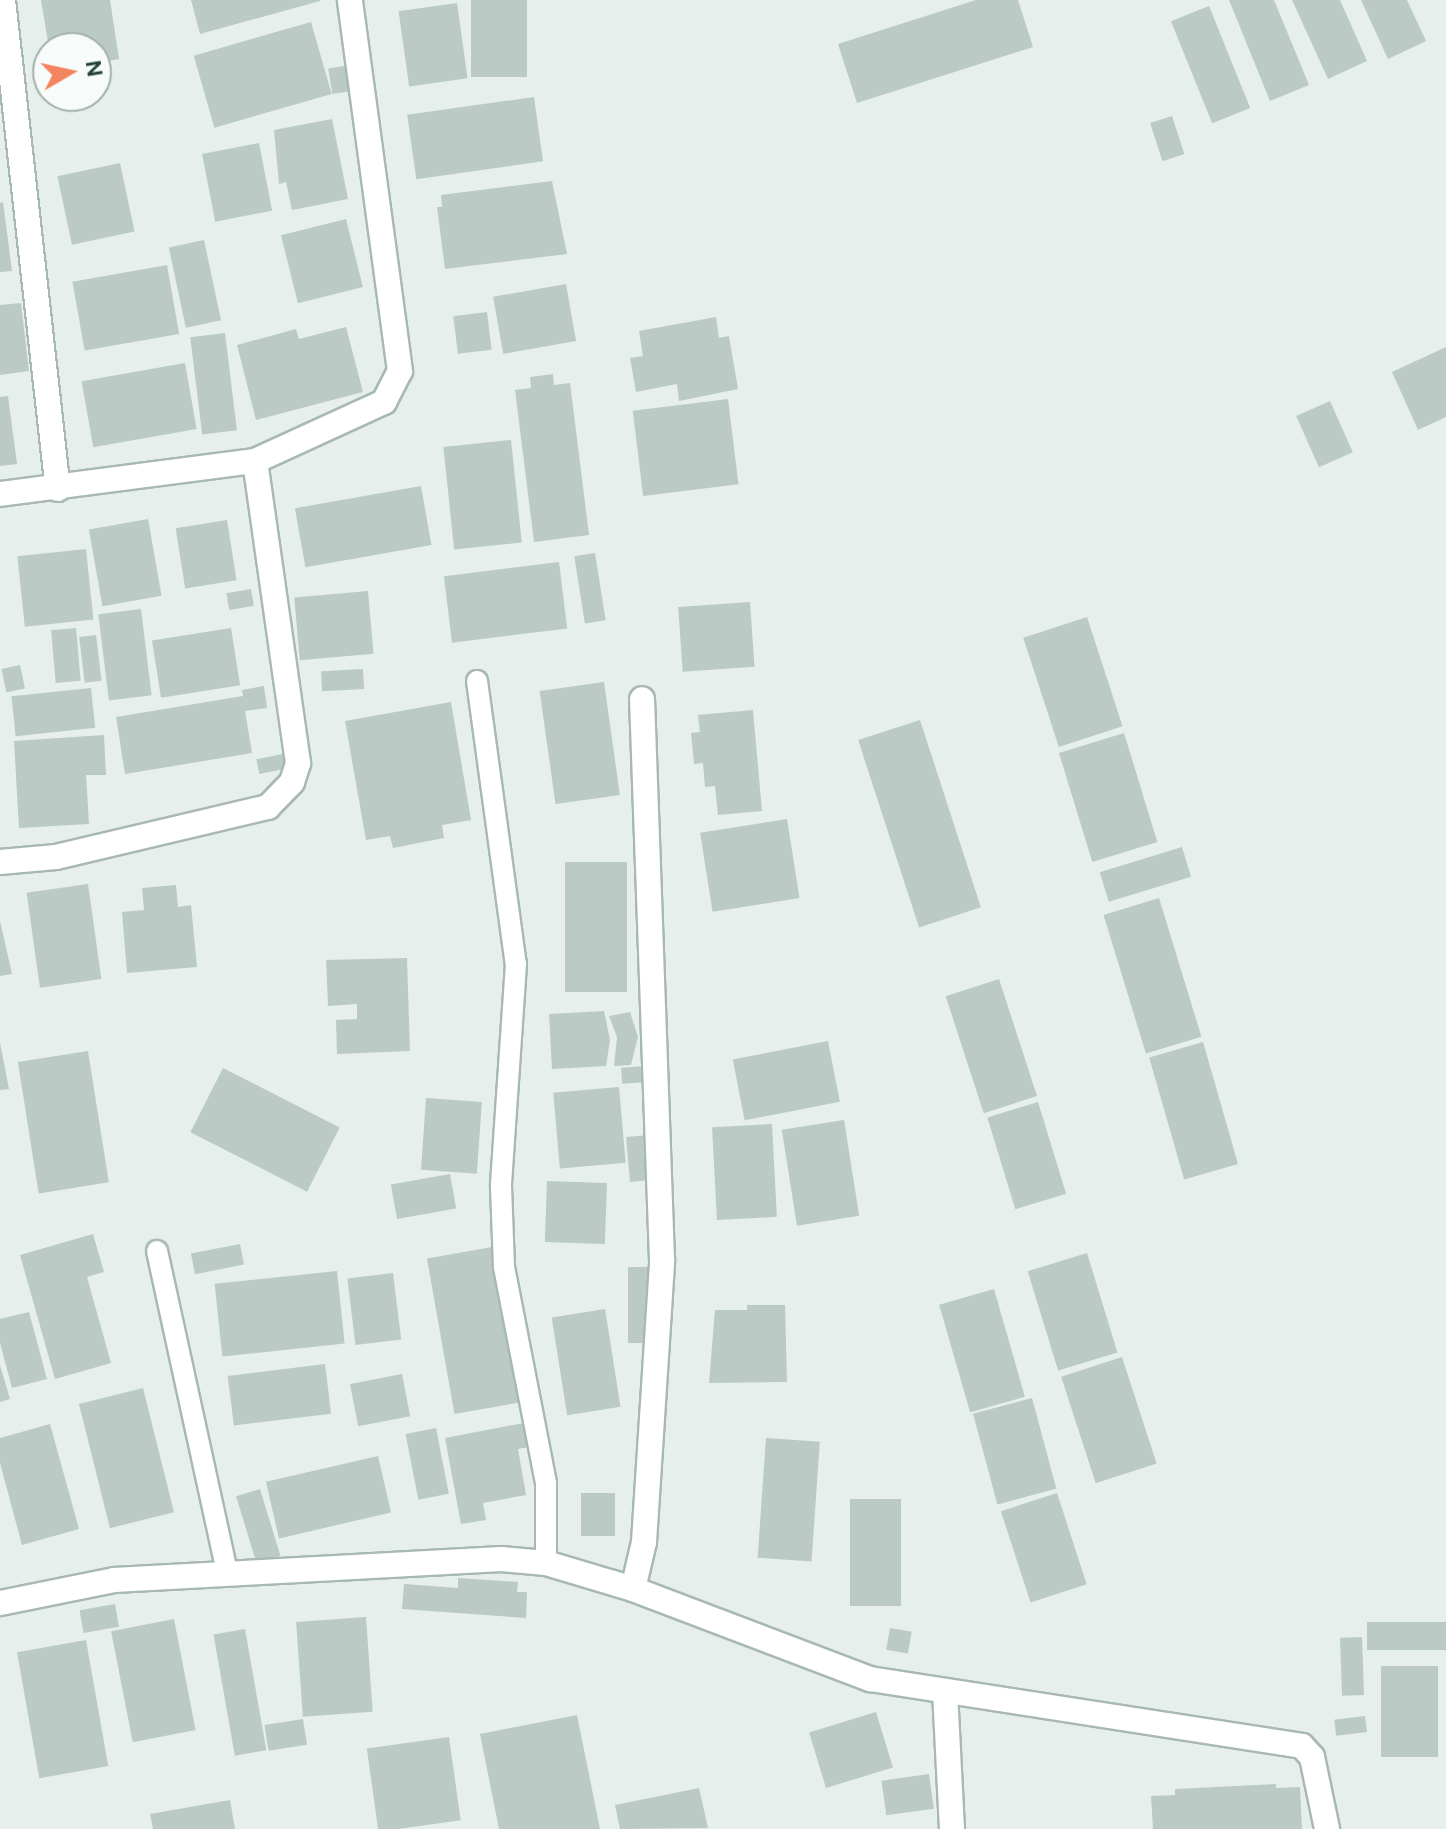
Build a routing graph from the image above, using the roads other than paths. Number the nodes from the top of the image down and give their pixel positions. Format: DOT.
graph roads {
  1 [pos="3,0"];
  2 [pos="350,0"];
  3 [pos="255,461"];
  4 [pos="58,489"];
  5 [pos="0,494"];
  6 [pos="477,681"];
  7 [pos="642,699"];
  8 [pos="0,862"];
  9 [pos="157,1251"];
  10 [pos="546,1563"];
  11 [pos="227,1573"];
  12 [pos="633,1589"];
  13 [pos="0,1603"];
  14 [pos="945,1691"];
  15 [pos="952,1829"];
  16 [pos="1327,1829"];
  1 -- 4 [label="street"];
  2 -- 3 [label="street"];
  3 -- 4 [label="street"];
  3 -- 8 [label="street"];
  4 -- 5 [label="street"];
  6 -- 10 [label="lane"];
  7 -- 12 [label="street"];
  9 -- 11 [label="lane"];
  10 -- 11 [label="street"];
  10 -- 12 [label="street"];
  11 -- 13 [label="street"];
  12 -- 14 [label="street"];
  14 -- 15 [label="street"];
  14 -- 16 [label="street"];
}
